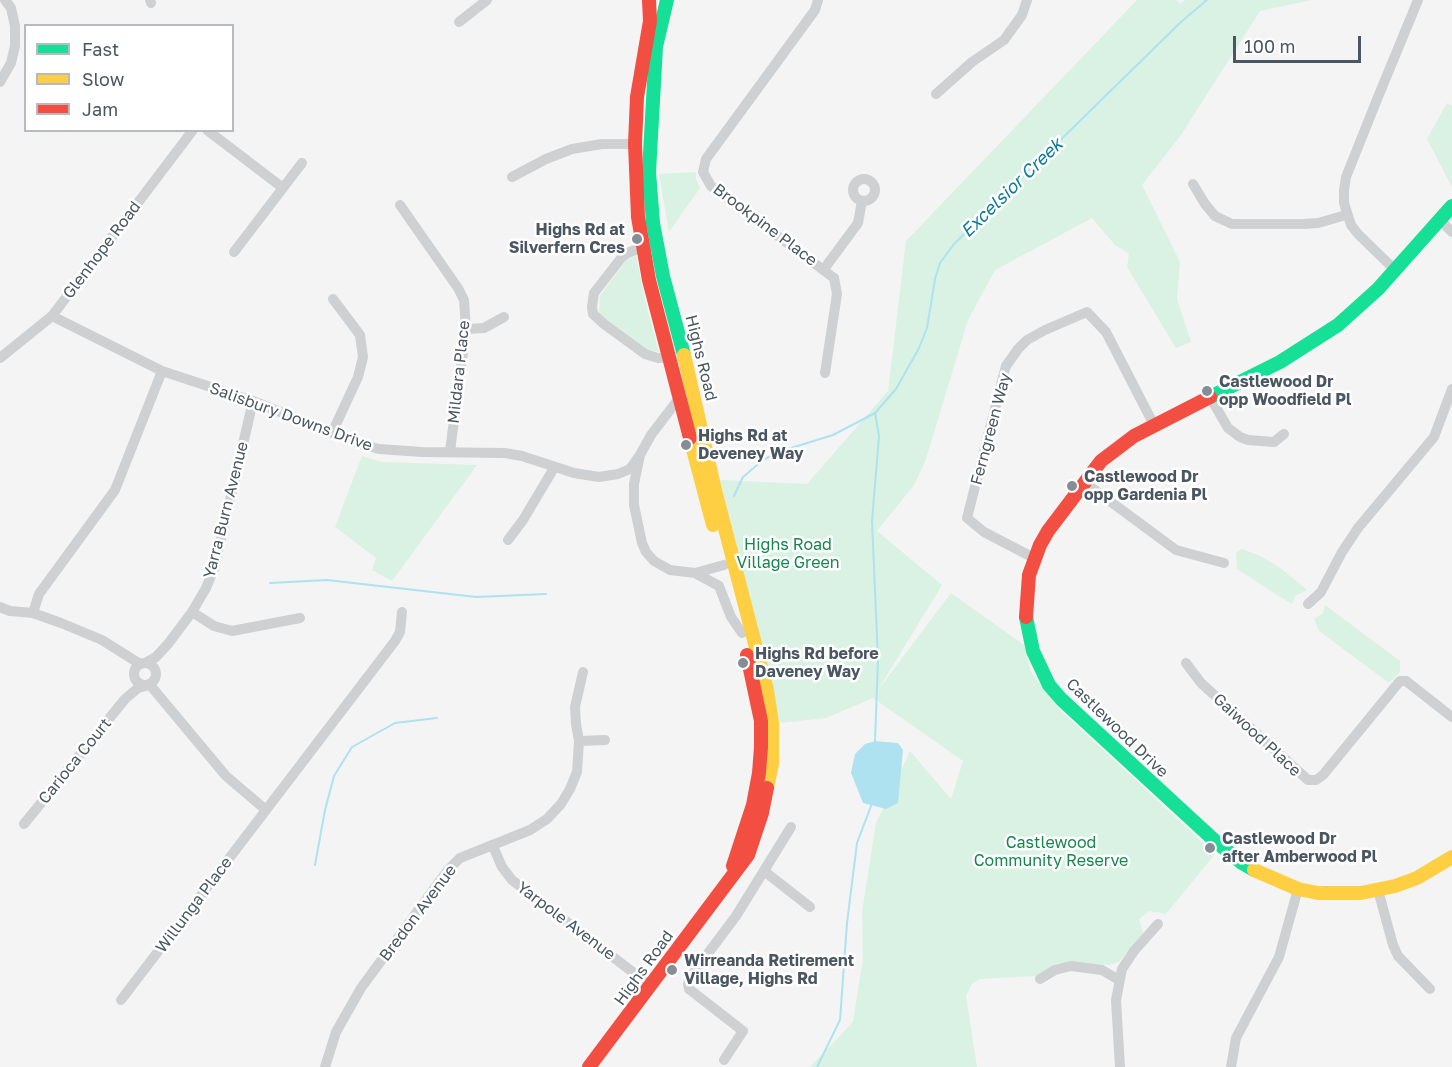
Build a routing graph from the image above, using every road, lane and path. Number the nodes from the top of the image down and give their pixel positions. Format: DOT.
graph roads {
  1 [pos="6,0"];
  2 [pos="487,0"];
  3 [pos="649,0"];
  4 [pos="667,0"];
  5 [pos="818,0"];
  6 [pos="1027,0"];
  7 [pos="1418,0"];
  8 [pos="459,22"];
  9 [pos="0,82"];
  10 [pos="936,94"];
  11 [pos="191,132"];
  12 [pos="210,132"];
  13 [pos="635,144"];
  14 [pos="302,163"];
  15 [pos="512,177"];
  16 [pos="1193,184"];
  17 [pos="283,188"];
  18 [pos="862,201"];
  19 [pos="400,205"];
  20 [pos="1452,206"];
  21 [pos="1346,215"];
  22 [pos="1440,220"];
  23 [pos="1452,232"];
  24 [pos="656,241"];
  25 [pos="643,248"];
  26 [pos="234,252"];
  27 [pos="824,269"];
  28 [pos="1395,270"];
  29 [pos="333,299"];
  30 [pos="52,316"];
  31 [pos="504,317"];
  32 [pos="466,329"];
  33 [pos="670,357"];
  34 [pos="0,358"];
  35 [pos="162,371"];
  36 [pos="825,373"];
  37 [pos="1452,389"];
  38 [pos="680,397"];
  39 [pos="1210,397"];
  40 [pos="253,401"];
  41 [pos="1154,425"];
  42 [pos="332,433"];
  43 [pos="1284,434"];
  44 [pos="450,451"];
  45 [pos="640,455"];
  46 [pos="554,468"];
  47 [pos="599,477"];
  48 [pos="1084,482"];
  49 [pos="634,505"];
  50 [pos="724,527"];
  51 [pos="508,540"];
  52 [pos="1034,558"];
  53 [pos="1224,563"];
  54 [pos="724,565"];
  55 [pos="695,573"];
  56 [pos="1308,604"];
  57 [pos="0,607"];
  58 [pos="192,612"];
  59 [pos="402,612"];
  60 [pos="33,613"];
  61 [pos="300,618"];
  62 [pos="742,633"];
  63 [pos="168,644"];
  64 [pos="1186,663"];
  65 [pos="138,668"];
  66 [pos="583,672"];
  67 [pos="152,680"];
  68 [pos="125,699"];
  69 [pos="1452,717"];
  70 [pos="605,740"];
  71 [pos="579,741"];
  72 [pos="266,810"];
  73 [pos="24,824"];
  74 [pos="791,827"];
  75 [pos="493,846"];
  76 [pos="1452,857"];
  77 [pos="764,871"];
  78 [pos="724,888"];
  79 [pos="1298,889"];
  80 [pos="1378,890"];
  81 [pos="810,907"];
  82 [pos="1158,924"];
  83 [pos="1040,979"];
  84 [pos="1119,980"];
  85 [pos="651,986"];
  86 [pos="1430,989"];
  87 [pos="121,1000"];
  88 [pos="724,1059"];
  89 [pos="325,1067"];
  90 [pos="589,1067"];
  91 [pos="1120,1067"];
  92 [pos="1231,1067"];
  1 -- 9 [label="street"];
  2 -- 8 [label="street"];
  3 -- 13 [label="street, Highs Road"];
  4 -- 24 [label="street, Highs Road"];
  5 -- 27 [label="street, Brookpine Place"];
  6 -- 10 [label="street"];
  7 -- 21 [label="street"];
  11 -- 30 [label="street, Glenhope Road"];
  12 -- 17 [label="street"];
  13 -- 15 [label="street"];
  13 -- 25 [label="street, Highs Road"];
  14 -- 17 [label="street"];
  16 -- 21 [label="street"];
  17 -- 26 [label="street"];
  18 -- 27 [label="street"];
  19 -- 32 [label="street, Mildara Place"];
  20 -- 22 [label="street, Castlewood Drive"];
  21 -- 28 [label="street"];
  22 -- 23 [label="street"];
  22 -- 28 [label="street, Castlewood Drive"];
  24 -- 25 [label="street"];
  24 -- 50 [label="street, Highs Road"];
  25 -- 33 [label="street, Highs Road"];
  25 -- 33 [label="street"];
  27 -- 36 [label="street, Brookpine Place"];
  28 -- 39 [label="street, Castlewood Drive"];
  29 -- 42 [label="street"];
  30 -- 34 [label="street, Glenhope Road"];
  30 -- 35 [label="street, Salisbury Downs Drive"];
  31 -- 32 [label="street"];
  32 -- 44 [label="street, Mildara Place"];
  33 -- 38 [label="street, Highs Road"];
  35 -- 40 [label="street, Salisbury Downs Drive"];
  35 -- 60 [label="street"];
  37 -- 56 [label="street"];
  38 -- 45 [label="street"];
  38 -- 54 [label="street, Highs Road"];
  39 -- 41 [label="street, Castlewood Drive"];
  39 -- 43 [label="street"];
  40 -- 42 [label="street, Salisbury Downs Drive"];
  40 -- 58 [label="street, Yarra Burn Avenue"];
  41 -- 48 [label="street, Castlewood Drive"];
  41 -- 52 [label="street, Ferngreen Way"];
  42 -- 44 [label="street, Salisbury Downs Drive"];
  44 -- 46 [label="street, Salisbury Downs Drive"];
  45 -- 47 [label="street, Salisbury Downs Drive"];
  45 -- 49 [label="street"];
  46 -- 47 [label="street, Salisbury Downs Drive"];
  46 -- 51 [label="street"];
  47 -- 49 [label="street"];
  48 -- 52 [label="street, Castlewood Drive"];
  48 -- 53 [label="street"];
  49 -- 55 [label="street"];
  50 -- 54 [label="street"];
  50 -- 78 [label="street, Highs Road"];
  52 -- 79 [label="street, Castlewood Drive"];
  54 -- 55 [label="street"];
  54 -- 62 [label="street, Highs Road"];
  55 -- 62 [label="street"];
  57 -- 60 [label="street"];
  58 -- 61 [label="street"];
  58 -- 63 [label="street, Yarra Burn Avenue"];
  59 -- 72 [label="street, Willunga Place"];
  60 -- 65 [label="street"];
  62 -- 78 [label="street, Highs Road"];
  63 -- 65 [label="street, Yarra Burn Avenue"];
  63 -- 67 [label="street, Yarra Burn Avenue"];
  64 -- 69 [label="street, Gaiwood Place"];
  65 -- 67 [label="street"];
  65 -- 67 [label="street"];
  65 -- 68 [label="street, Carioca Court"];
  66 -- 71 [label="street, Bredon Avenue"];
  67 -- 68 [label="street, Carioca Court"];
  67 -- 72 [label="street"];
  68 -- 73 [label="street, Carioca Court"];
  70 -- 71 [label="street"];
  71 -- 75 [label="street, Bredon Avenue"];
  72 -- 87 [label="street, Willunga Place"];
  74 -- 77 [label="street"];
  75 -- 85 [label="street, Yarpole Avenue"];
  75 -- 89 [label="street, Bredon Avenue"];
  76 -- 80 [label="street, Castlewood Drive"];
  77 -- 81 [label="street"];
  77 -- 88 [label="street"];
  78 -- 85 [label="street, Highs Road"];
  79 -- 80 [label="street, Castlewood Drive"];
  79 -- 92 [label="street"];
  80 -- 86 [label="street"];
  82 -- 84 [label="street"];
  83 -- 84 [label="street"];
  84 -- 91 [label="street"];
  85 -- 90 [label="street, Highs Road"];
}
